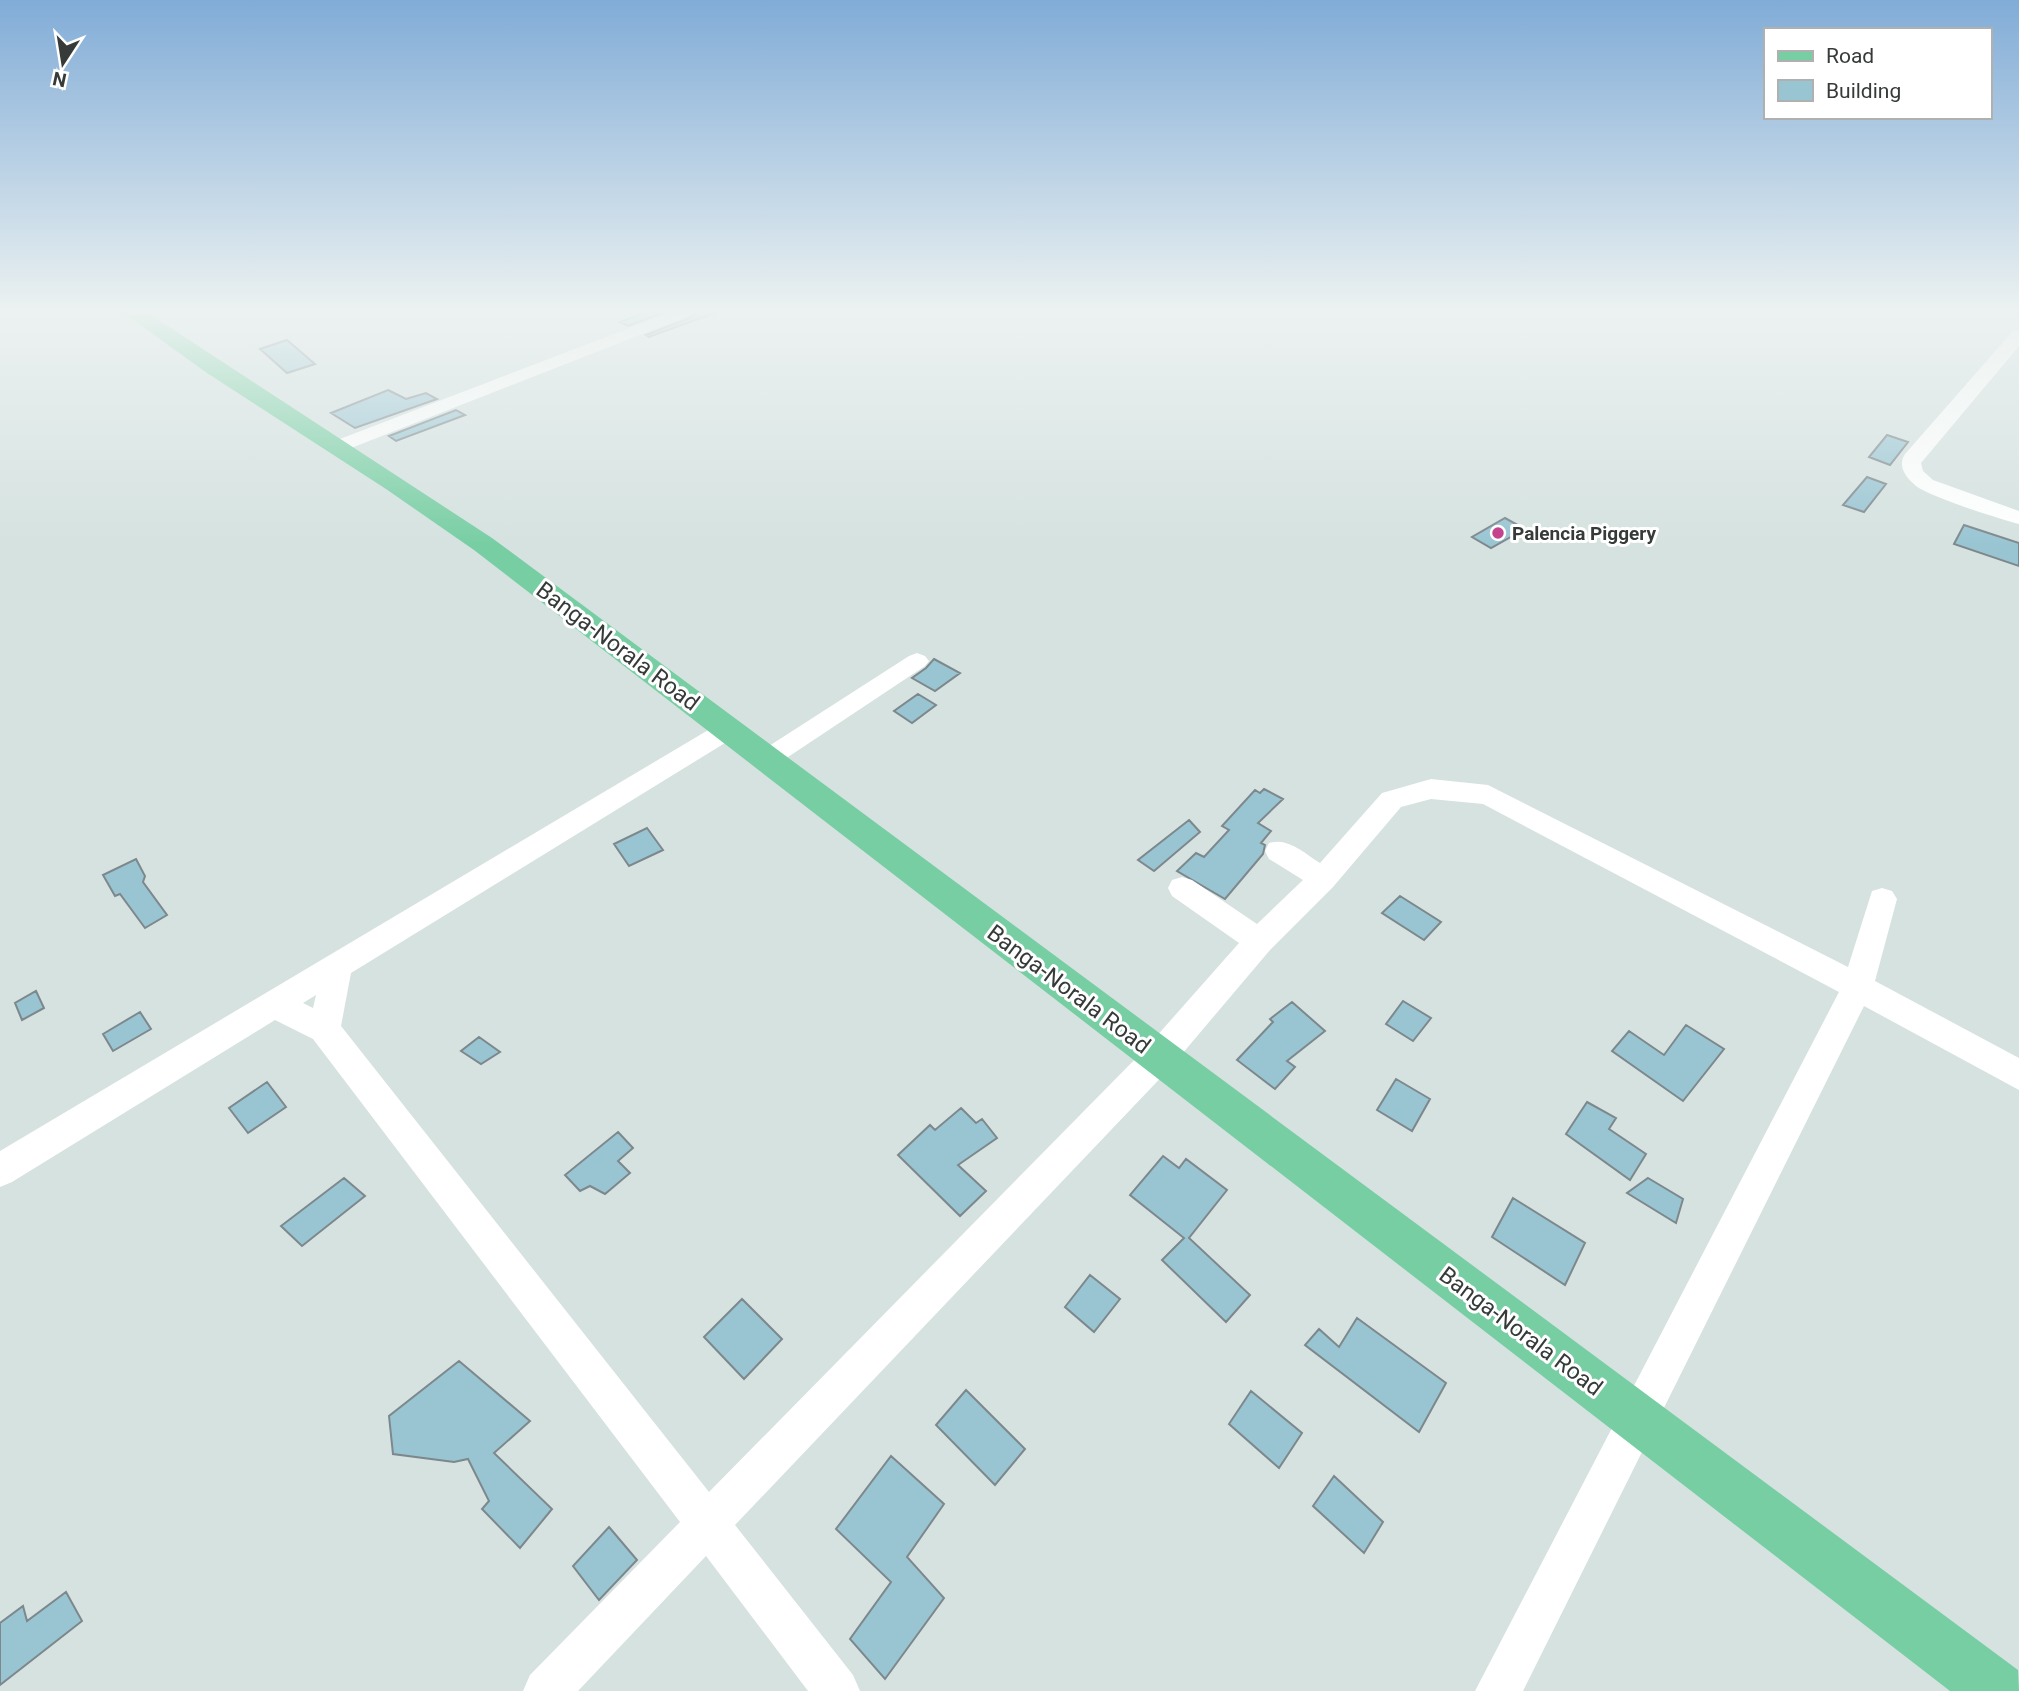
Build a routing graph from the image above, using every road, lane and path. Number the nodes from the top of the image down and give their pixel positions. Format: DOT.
graph roads {
  1 [pos="246,387"];
  2 [pos="489,387"];
  3 [pos="1974,387"];
  4 [pos="340,446"];
  5 [pos="2019,518"];
  6 [pos="917,661"];
  7 [pos="729,729"];
  8 [pos="767,759"];
  9 [pos="1279,851"];
  10 [pos="1323,879"];
  11 [pos="1182,888"];
  12 [pos="1882,899"];
  13 [pos="1259,941"];
  14 [pos="338,964"];
  15 [pos="1858,987"];
  16 [pos="272,1003"];
  17 [pos="324,1029"];
  18 [pos="1159,1057"];
  19 [pos="2019,1075"];
  20 [pos="0,1170"];
  21 [pos="1637,1419"];
  22 [pos="706,1525"];
  23 [pos="546,1691"];
  24 [pos="837,1691"];
  25 [pos="1499,1691"];
  26 [pos="1997,1691"];
  1 -- 4 [label="main road, Banga-Norala Road"];
  2 -- 4 [label="street"];
  3 -- 5 [label="street"];
  4 -- 7 [label="main road, Banga-Norala Road"];
  6 -- 8 [label="street"];
  7 -- 8 [label="main road, Banga-Norala Road"];
  7 -- 14 [label="street"];
  8 -- 18 [label="main road, Banga-Norala Road"];
  9 -- 10 [label="street"];
  10 -- 13 [label="street"];
  10 -- 15 [label="street"];
  11 -- 13 [label="street"];
  12 -- 15 [label="street"];
  13 -- 18 [label="street"];
  14 -- 16 [label="street"];
  14 -- 17 [label="street"];
  15 -- 19 [label="street"];
  15 -- 21 [label="street"];
  16 -- 17 [label="street"];
  16 -- 20 [label="street"];
  17 -- 22 [label="street"];
  18 -- 21 [label="main road, Banga-Norala Road"];
  18 -- 22 [label="street"];
  21 -- 25 [label="street"];
  21 -- 26 [label="main road, Banga-Norala Road"];
  22 -- 23 [label="street"];
  22 -- 24 [label="street"];
}
